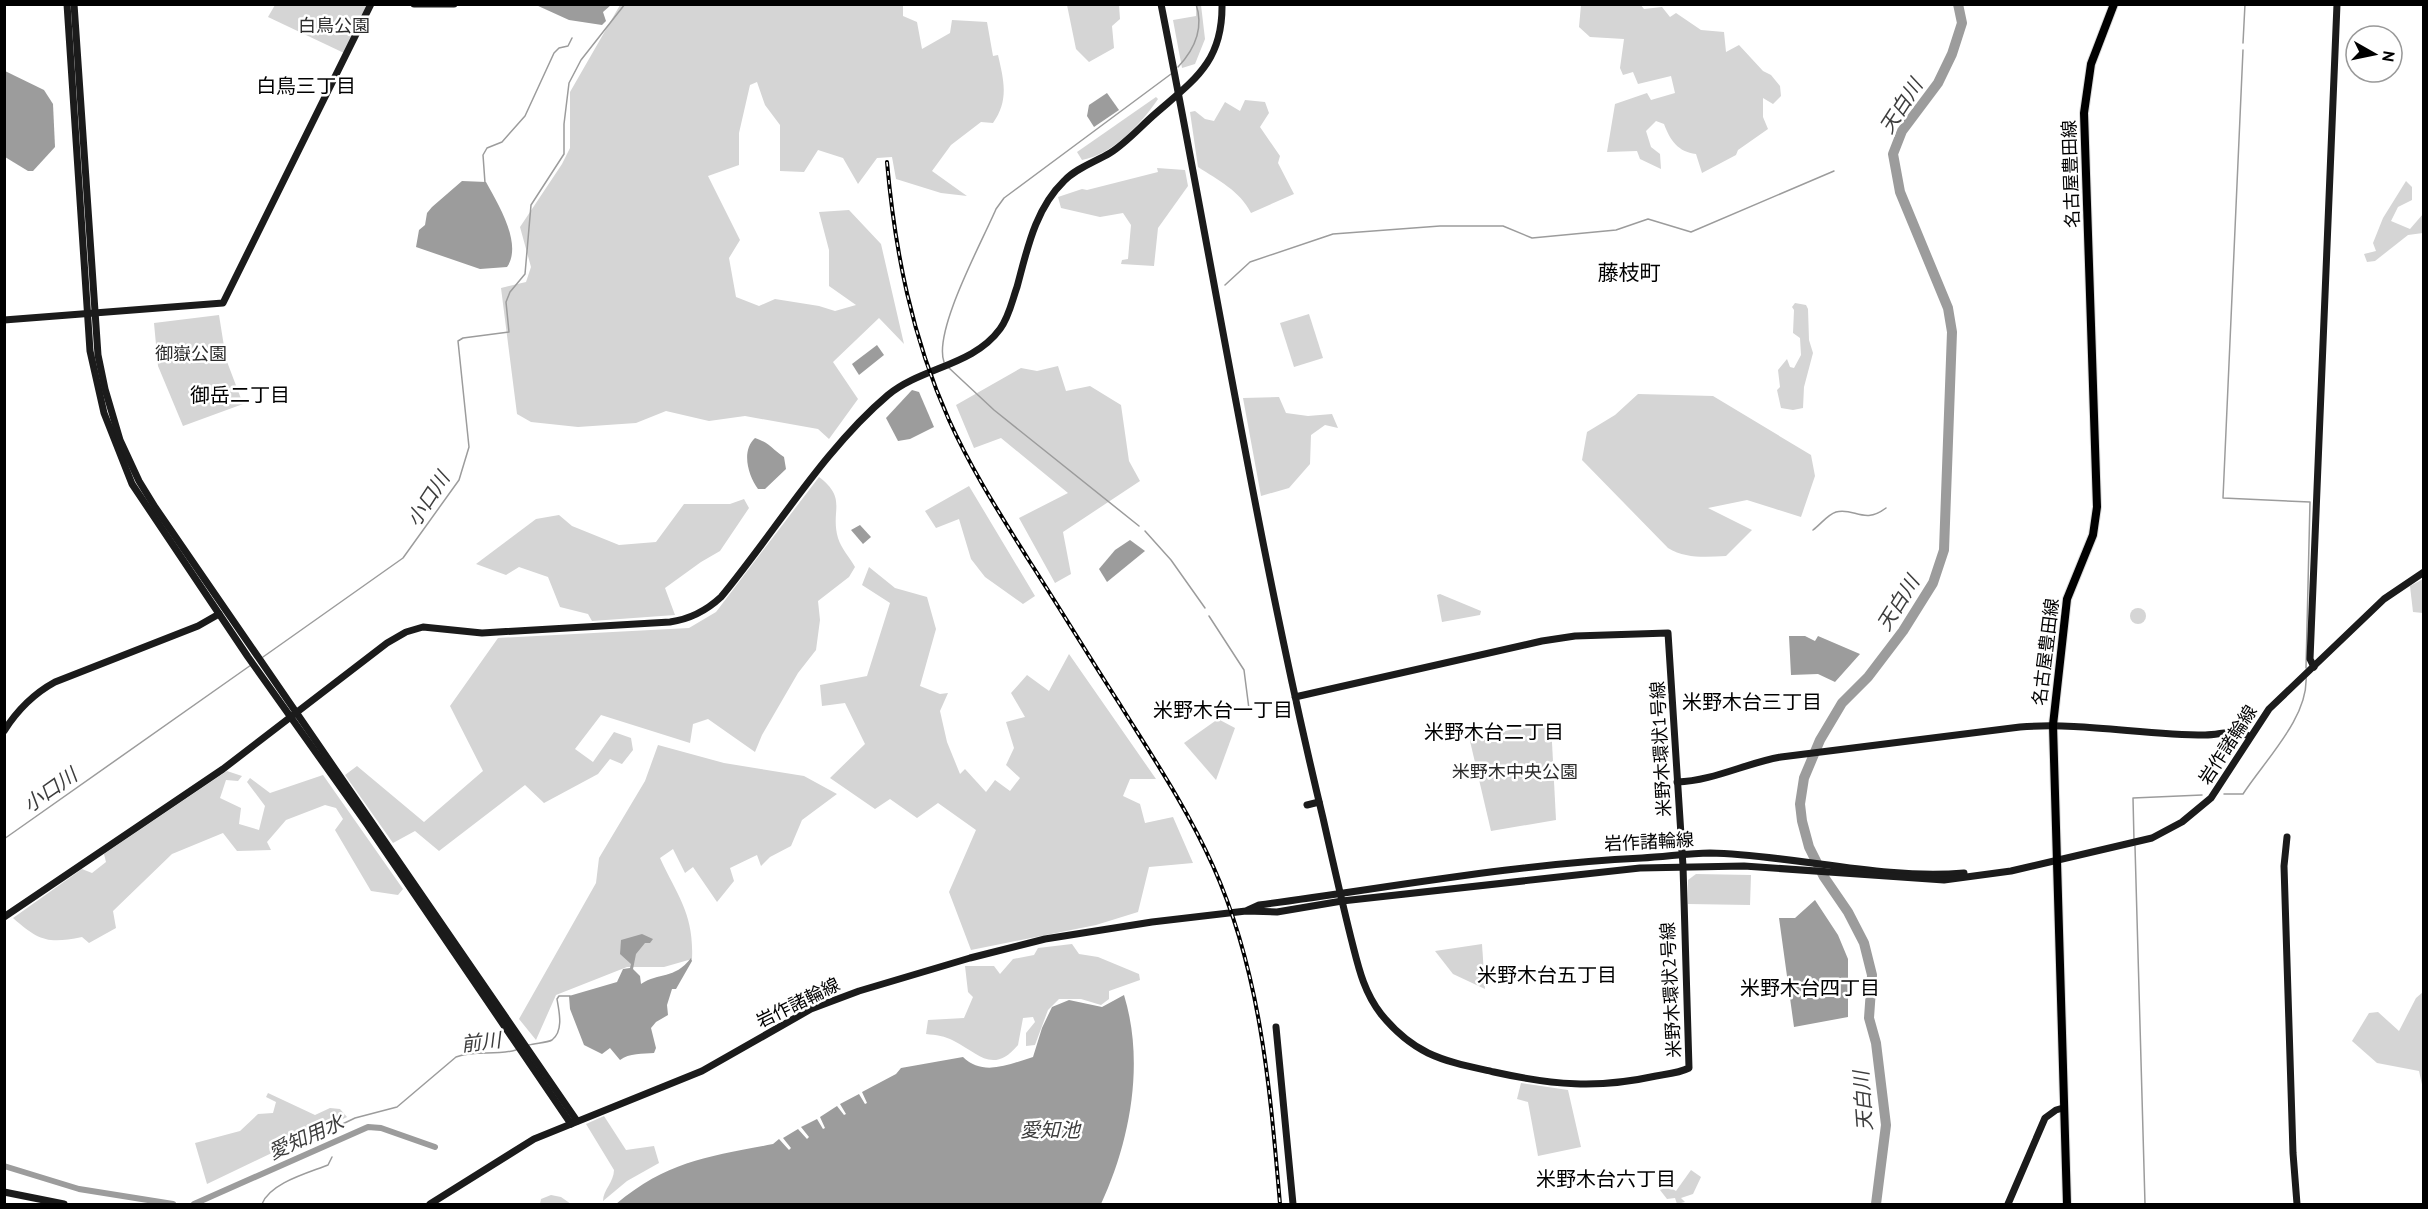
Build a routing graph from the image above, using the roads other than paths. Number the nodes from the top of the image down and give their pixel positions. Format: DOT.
graph roads {
  1 [pos="67,4"];
  2 [pos="74,4"];
  3 [pos="371,4"];
  4 [pos="414,4"];
  5 [pos="454,4"];
  6 [pos="1161,4"];
  7 [pos="1222,4"];
  8 [pos="2114,4"];
  9 [pos="2337,4"];
  10 [pos="1178,93"];
  11 [pos="91,313"];
  12 [pos="4,320"];
  13 [pos="2424,572"];
  14 [pos="219,614"];
  15 [pos="251,656"];
  16 [pos="2314,667"];
  17 [pos="1295,697"];
  18 [pos="292,715"];
  19 [pos="2053,724"];
  20 [pos="4,731"];
  21 [pos="2249,736"];
  22 [pos="1677,782"];
  23 [pos="1319,802"];
  24 [pos="1307,805"];
  25 [pos="2287,837"];
  26 [pos="1682,855"];
  27 [pos="2056,861"];
  28 [pos="1683,866"];
  29 [pos="1341,897"];
  30 [pos="4,917"];
  31 [pos="1276,1027"];
  32 [pos="2063,1108"];
  33 [pos="574,1122"];
  34 [pos="4,1192"];
  35 [pos="64,1204"];
  36 [pos="430,1204"];
  37 [pos="1293,1204"];
  38 [pos="2008,1204"];
  39 [pos="2067,1204"];
  40 [pos="2297,1204"];
  1 -- 11 [label="street"];
  2 -- 11 [label="street"];
  3 -- 11 [label="street"];
  4 -- 5 [label="street"];
  6 -- 10 [label="street"];
  7 -- 10 [label="street"];
  8 -- 19 [label="main road, 名古屋豊田線"];
  9 -- 16 [label="street"];
  10 -- 17 [label="street"];
  10 -- 18 [label="street"];
  11 -- 12 [label="street"];
  11 -- 14 [label="street"];
  11 -- 15 [label="street"];
  13 -- 16 [label="street, 岩作諸輪線"];
  14 -- 15 [label="street"];
  14 -- 20 [label="street"];
  15 -- 18 [label="street"];
  16 -- 21 [label="street, 岩作諸輪線"];
  17 -- 22 [label="street, 米野木環状1号線"];
  17 -- 23 [label="street"];
  18 -- 30 [label="street"];
  18 -- 33 [label="street"];
  19 -- 21 [label="street"];
  19 -- 22 [label="street"];
  19 -- 27 [label="main road, 名古屋豊田線"];
  21 -- 27 [label="street, 岩作諸輪線"];
  22 -- 26 [label="street, 米野木環状1号線"];
  23 -- 24 [label="street"];
  23 -- 29 [label="street"];
  25 -- 40 [label="street"];
  26 -- 27 [label="street, 岩作諸輪線"];
  26 -- 28 [label="street, 米野木環状1号線"];
  26 -- 29 [label="street, 岩作諸輪線"];
  27 -- 28 [label="street, 岩作諸輪線"];
  27 -- 32 [label="main road, 名古屋豊田線"];
  28 -- 29 [label="street, 岩作諸輪線"];
  28 -- 29 [label="street, 米野木環状2号線"];
  29 -- 33 [label="street, 岩作諸輪線"];
  31 -- 37 [label="street"];
  32 -- 38 [label="street"];
  32 -- 39 [label="main road, 名古屋豊田線"];
  33 -- 36 [label="street, 岩作諸輪線"];
  34 -- 35 [label="street"];
}
